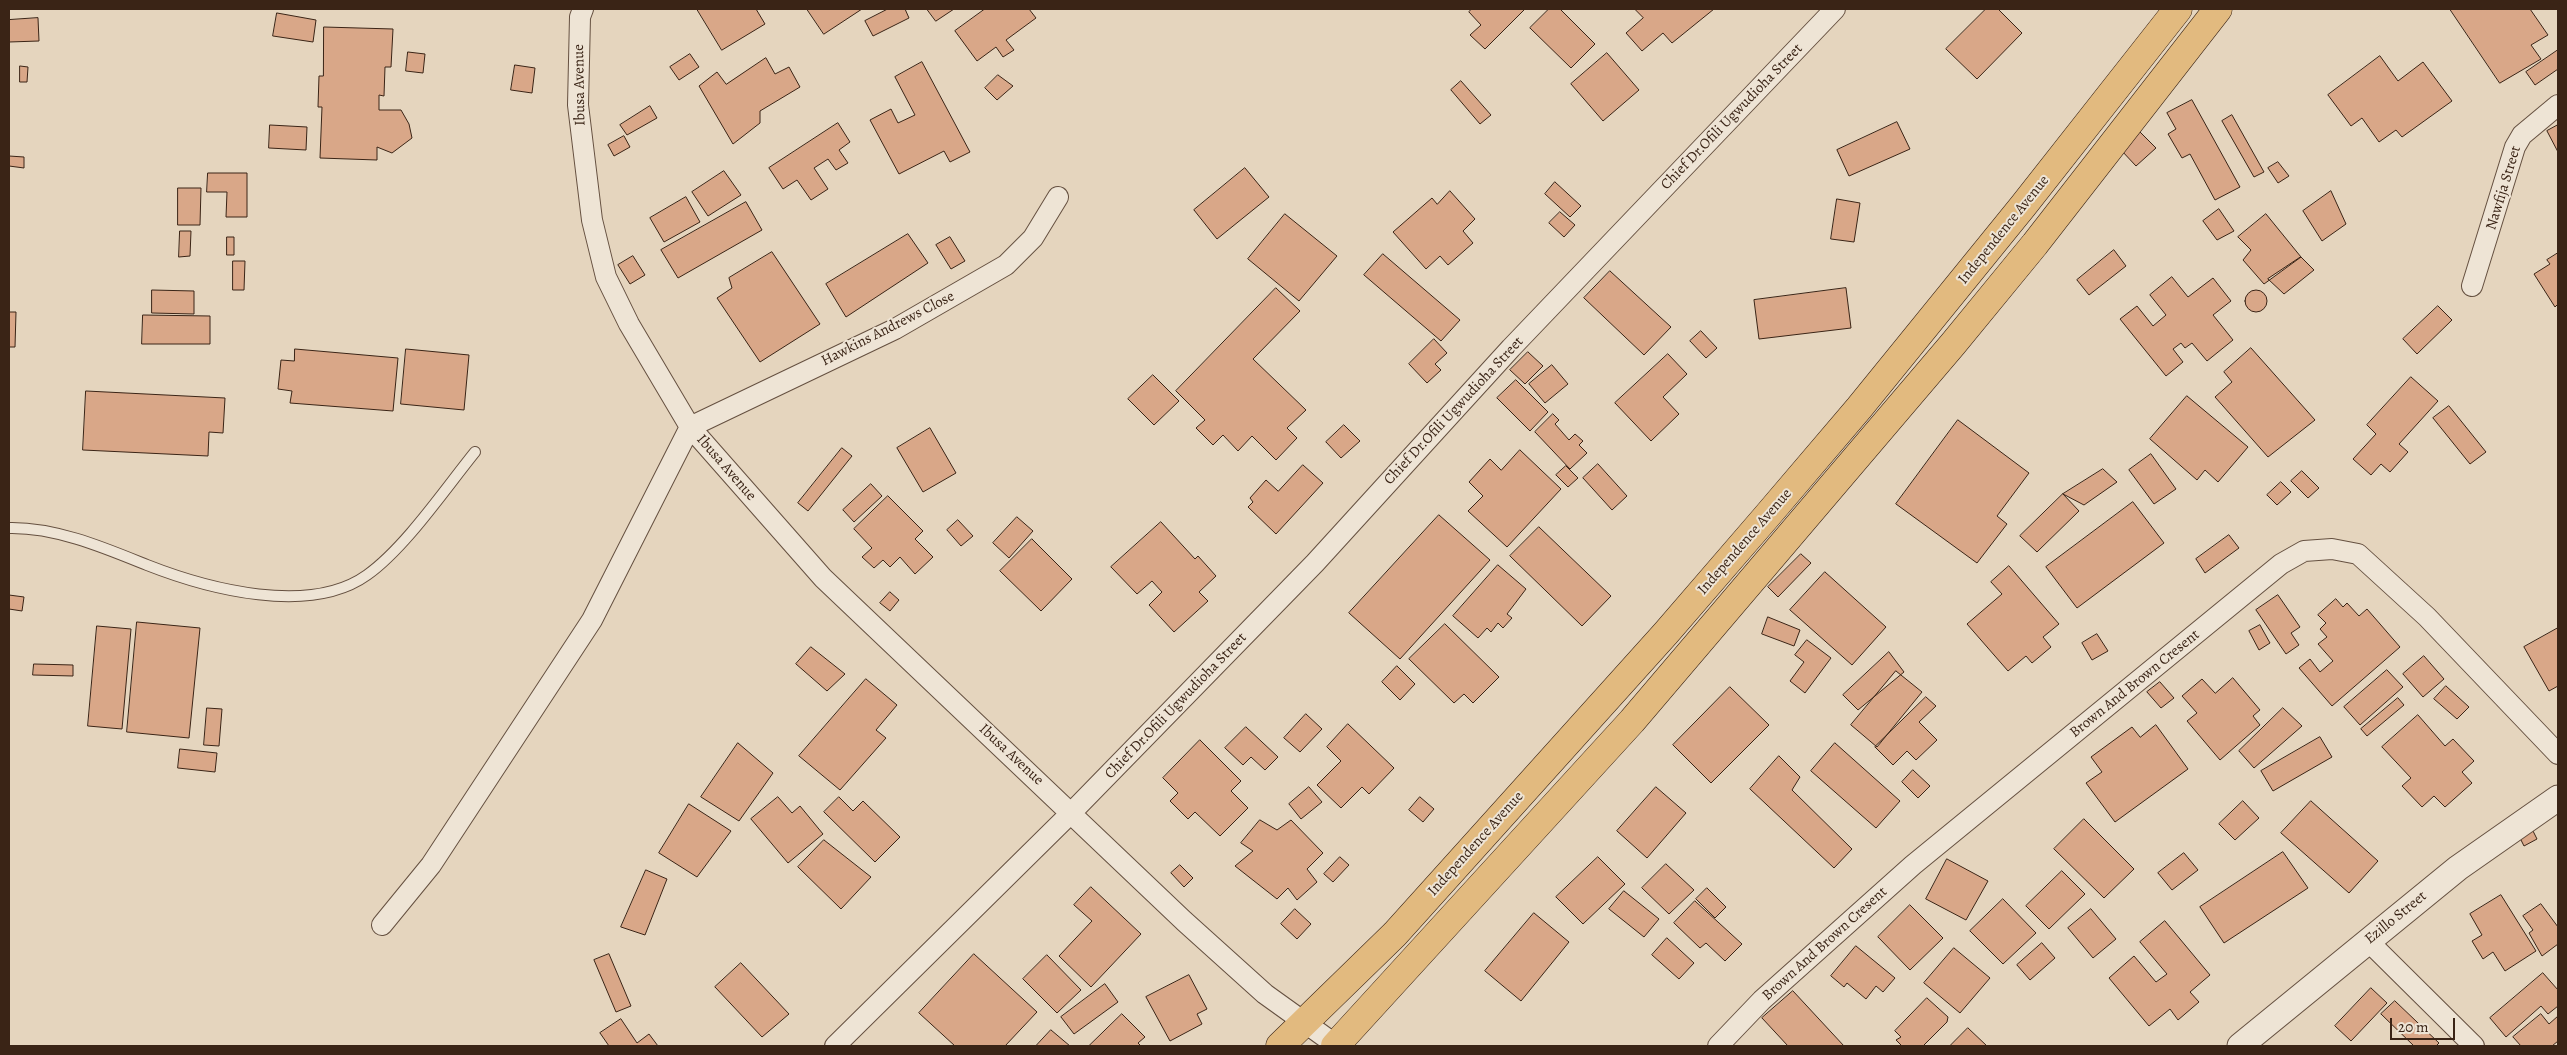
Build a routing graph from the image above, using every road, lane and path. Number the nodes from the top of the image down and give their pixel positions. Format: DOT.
graph roads {
  1 [pos="1835,9"];
  2 [pos="2178,9"];
  3 [pos="2218,9"];
  4 [pos="579,11"];
  5 [pos="2558,105"];
  6 [pos="1058,197"];
  7 [pos="2472,286"];
  8 [pos="690,427"];
  9 [pos="474,452"];
  10 [pos="9,528"];
  11 [pos="2558,754"];
  12 [pos="2558,798"];
  13 [pos="1072,812"];
  14 [pos="382,925"];
  15 [pos="2368,941"];
  16 [pos="1305,1022"];
  17 [pos="835,1046"];
  18 [pos="1280,1046"];
  19 [pos="1336,1046"];
  20 [pos="1718,1046"];
  21 [pos="2240,1046"];
  22 [pos="2474,1046"];
  1 -- 13 [label="street, Chief Dr.Ofili Ugwudioha Street"];
  2 -- 16 [label="main road, Independence Avenue"];
  3 -- 19 [label="main road, Independence Avenue"];
  4 -- 8 [label="street, Ibusa Avenue"];
  5 -- 7 [label="street, Nawfija Street"];
  6 -- 8 [label="street, Hawkins Andrews Close"];
  8 -- 13 [label="street, Ibusa Avenue"];
  8 -- 14 [label="street"];
  9 -- 10 [label="lane"];
  11 -- 20 [label="street, Brown And Brown Cresent"];
  12 -- 15 [label="street, Ezillo Street"];
  13 -- 16 [label="street, Ibusa Avenue"];
  13 -- 17 [label="street"];
  15 -- 21 [label="street, Ezillo Street"];
  15 -- 22 [label="street"];
  16 -- 18 [label="main road, Independence Avenue"];
  16 -- 19 [label="street, Ibusa Avenue"];
}
